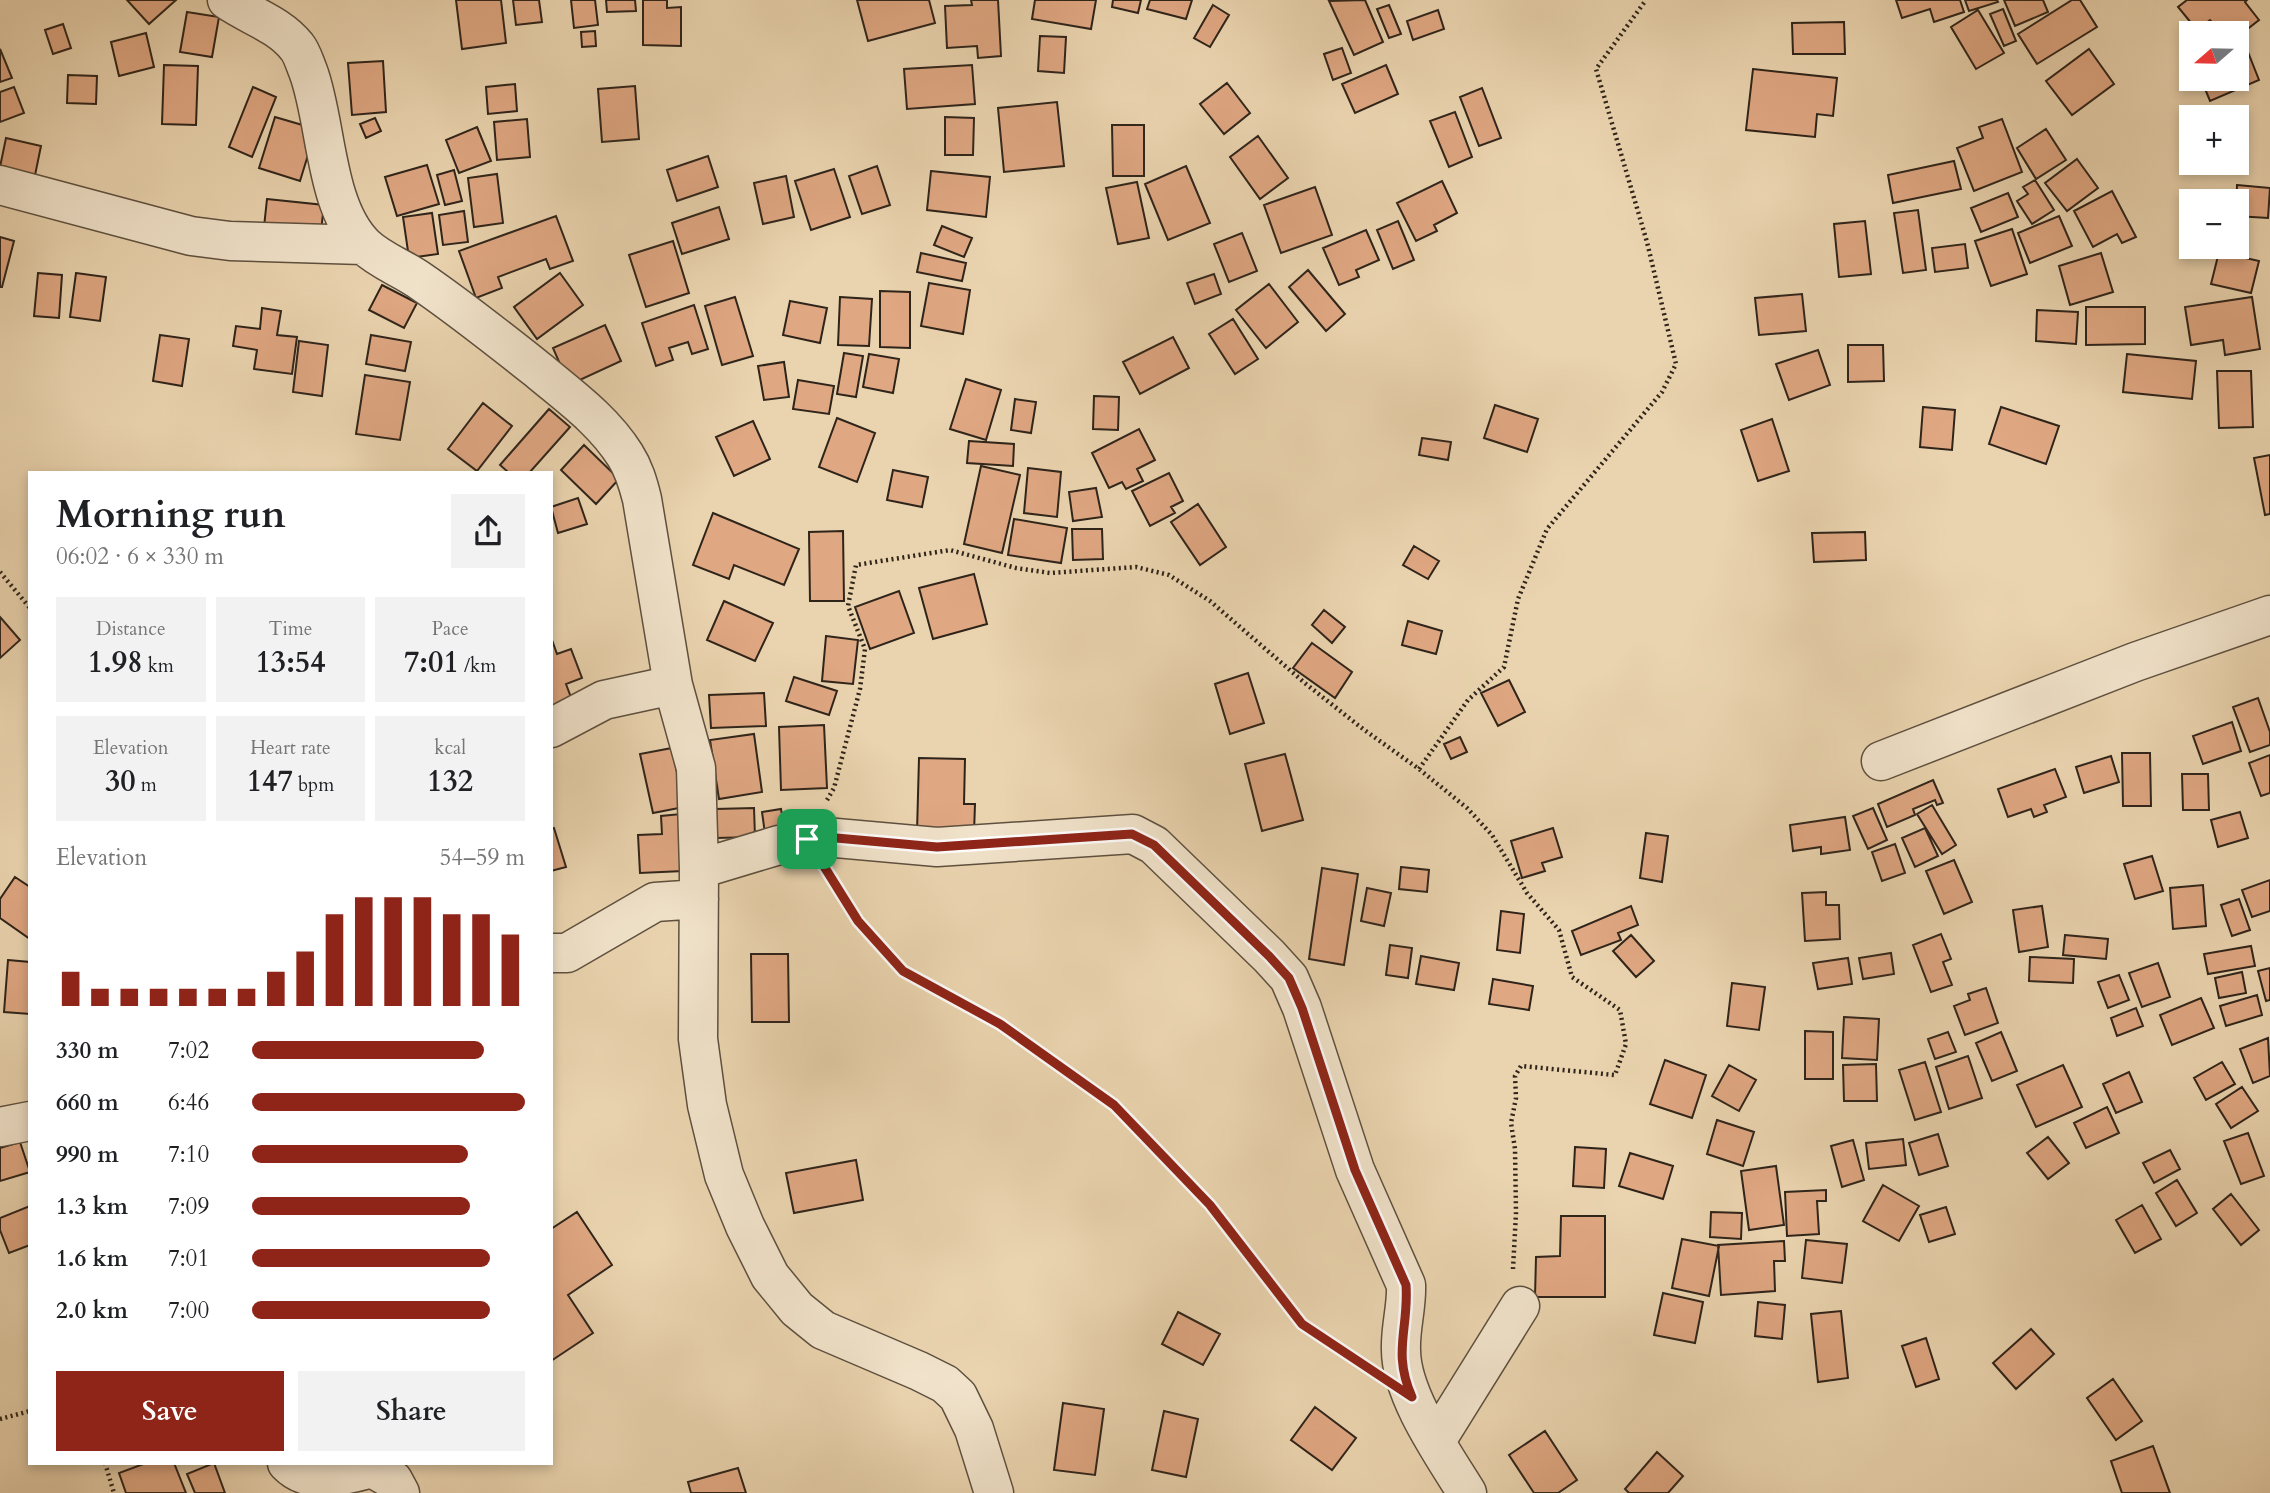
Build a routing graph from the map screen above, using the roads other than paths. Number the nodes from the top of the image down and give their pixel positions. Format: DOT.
graph roads {
  1 [pos="227,0"];
  2 [pos="0,185"];
  3 [pos="363,244"];
  4 [pos="2270,615"];
  5 [pos="673,685"];
  6 [pos="553,727"];
  7 [pos="1881,761"];
  8 [pos="699,884"];
  9 [pos="553,953"];
  10 [pos="28,1121"];
  11 [pos="0,1127"];
  12 [pos="1520,1306"];
  13 [pos="1436,1441"];
  14 [pos="289,1465"];
  15 [pos="400,1493"];
  16 [pos="994,1493"];
  17 [pos="1467,1493"];
  1 -- 3 [label="street"];
  2 -- 3 [label="street"];
  3 -- 5 [label="street"];
  4 -- 7 [label="street"];
  5 -- 6 [label="street"];
  5 -- 8 [label="street"];
  8 -- 9 [label="street"];
  8 -- 13 [label="street"];
  8 -- 16 [label="street"];
  10 -- 11 [label="street"];
  12 -- 13 [label="street"];
  13 -- 17 [label="street"];
  14 -- 15 [label="street"];
}
